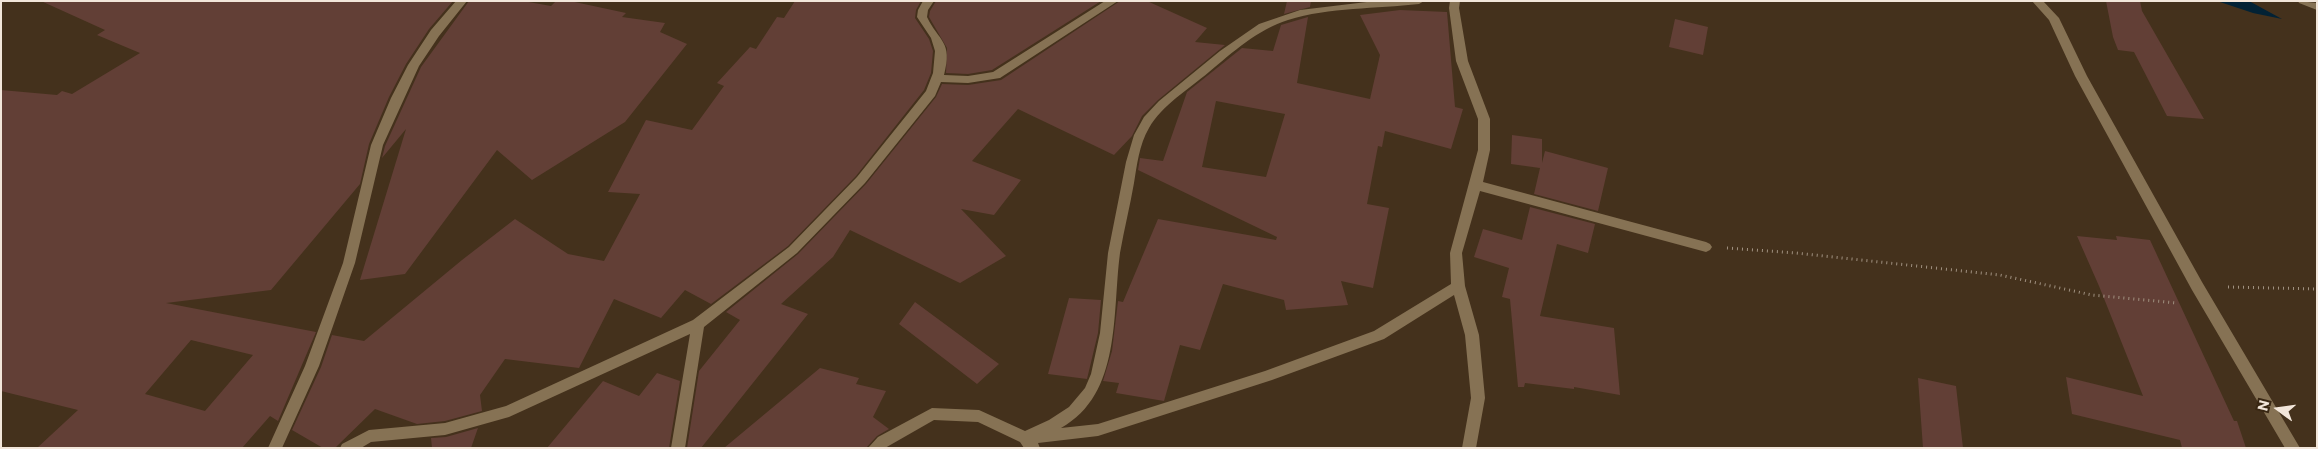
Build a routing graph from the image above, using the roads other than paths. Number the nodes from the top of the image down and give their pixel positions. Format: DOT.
graph roads {
  1 [pos="462,1"];
  2 [pos="929,1"];
  3 [pos="1113,1"];
  4 [pos="1419,1"];
  5 [pos="1455,1"];
  6 [pos="2037,1"];
  7 [pos="2303,1"];
  8 [pos="2317,8"];
  9 [pos="938,78"];
  10 [pos="1476,185"];
  11 [pos="1706,247"];
  12 [pos="1458,286"];
  13 [pos="698,324"];
  14 [pos="1029,443"];
  15 [pos="275,448"];
  16 [pos="347,448"];
  17 [pos="678,448"];
  18 [pos="875,448"];
  19 [pos="1469,448"];
  20 [pos="2293,448"];
  1 -- 15 [label="street"];
  2 -- 9 [label="street"];
  3 -- 9 [label="street"];
  4 -- 14 [label="street"];
  5 -- 10 [label="street"];
  6 -- 20 [label="street"];
  7 -- 8 [label="street"];
  9 -- 13 [label="street"];
  10 -- 11 [label="street"];
  10 -- 12 [label="street"];
  12 -- 14 [label="street"];
  12 -- 19 [label="street"];
  13 -- 16 [label="street"];
  13 -- 17 [label="street"];
  14 -- 18 [label="street"];
}
